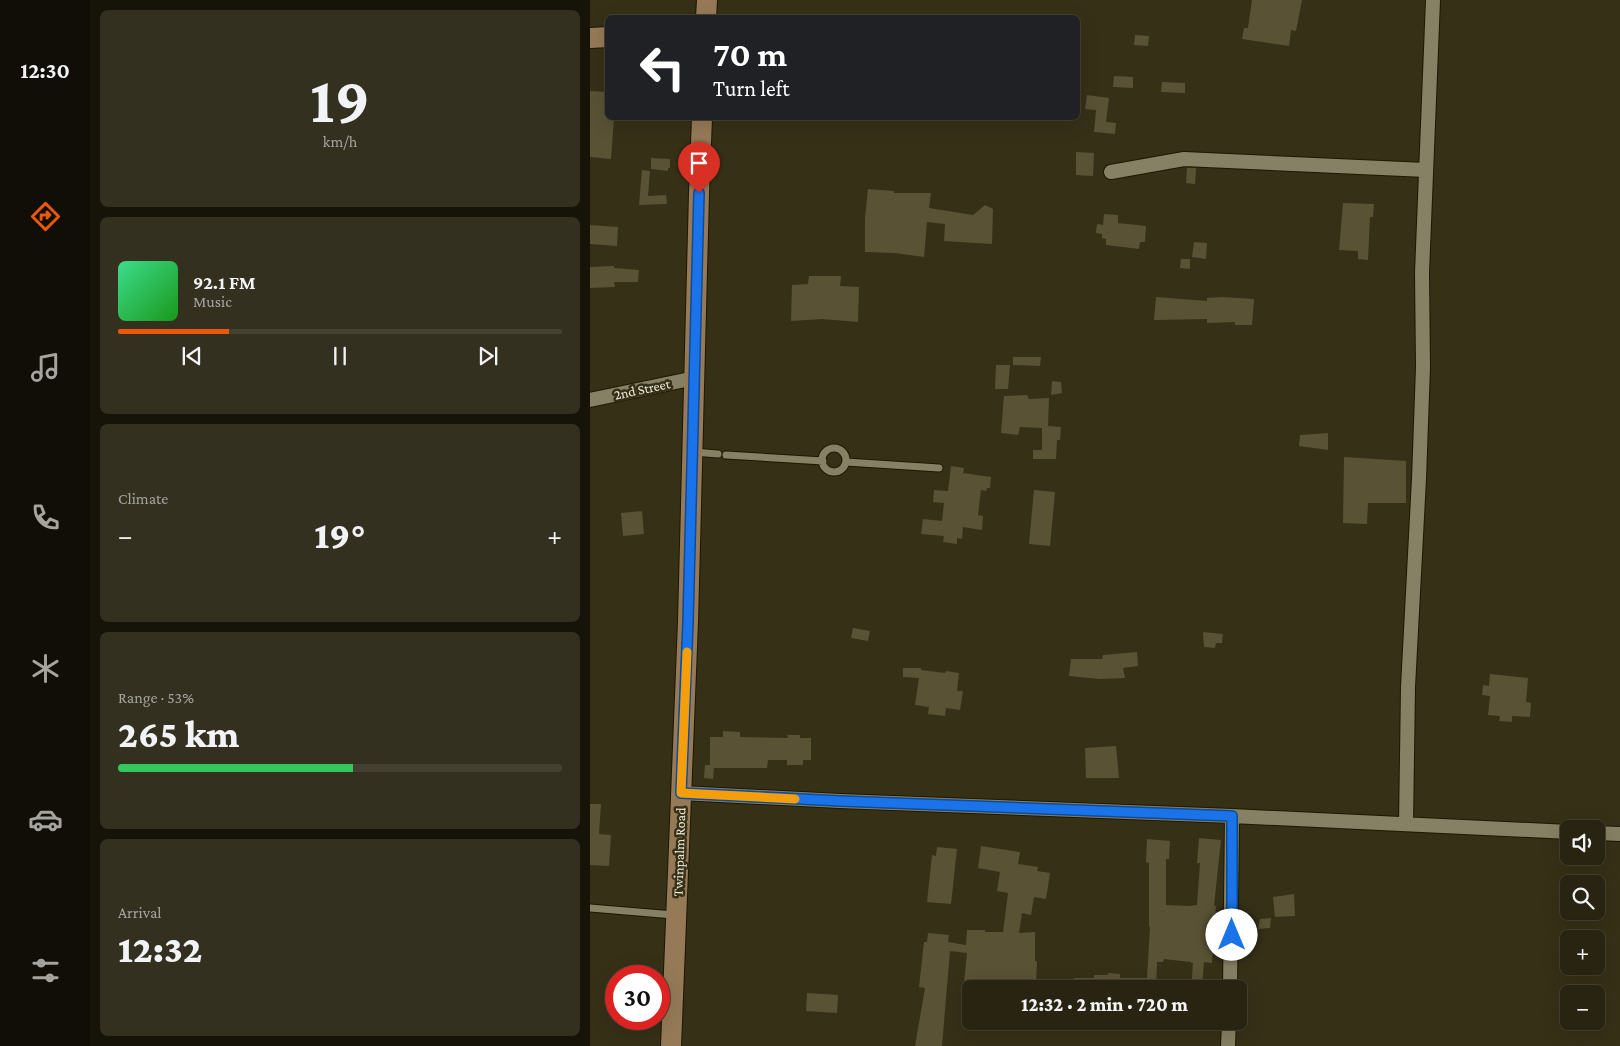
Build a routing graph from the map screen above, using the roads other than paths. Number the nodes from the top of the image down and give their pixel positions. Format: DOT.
graph roads {
  1 [pos="707,0"];
  2 [pos="1433,0"];
  3 [pos="706,15"];
  4 [pos="605,37"];
  5 [pos="590,38"];
  6 [pos="702,120"];
  7 [pos="1426,170"];
  8 [pos="1111,172"];
  9 [pos="695,378"];
  10 [pos="590,400"];
  11 [pos="692,452"];
  12 [pos="718,454"];
  13 [pos="726,454"];
  14 [pos="822,461"];
  15 [pos="846,462"];
  16 [pos="939,468"];
  17 [pos="681,793"];
  18 [pos="1232,816"];
  19 [pos="1406,824"];
  20 [pos="1560,832"];
  21 [pos="1605,833"];
  22 [pos="1620,834"];
  23 [pos="590,908"];
  24 [pos="677,915"];
  25 [pos="1230,980"];
  26 [pos="1229,1030"];
  27 [pos="672,1046"];
  28 [pos="1228,1046"];
  1 -- 3 [label="main road"];
  2 -- 7 [label="street"];
  4 -- 5 [label="main road"];
  6 -- 9 [label="main road, Twinpalm Road"];
  7 -- 8 [label="street"];
  7 -- 19 [label="street"];
  9 -- 10 [label="street, 2nd Street"];
  9 -- 11 [label="main road, Twinpalm Road"];
  11 -- 12 [label="lane"];
  11 -- 17 [label="main road, Twinpalm Road"];
  13 -- 14 [label="lane"];
  14 -- 15 [label="lane"];
  14 -- 15 [label="lane"];
  15 -- 16 [label="lane"];
  17 -- 18 [label="street"];
  17 -- 24 [label="main road, Twinpalm Road"];
  18 -- 19 [label="street"];
  18 -- 25 [label="street"];
  19 -- 20 [label="street"];
  21 -- 22 [label="street"];
  23 -- 24 [label="lane"];
  24 -- 27 [label="main road, Twinpalm Road"];
  26 -- 28 [label="street"];
}
